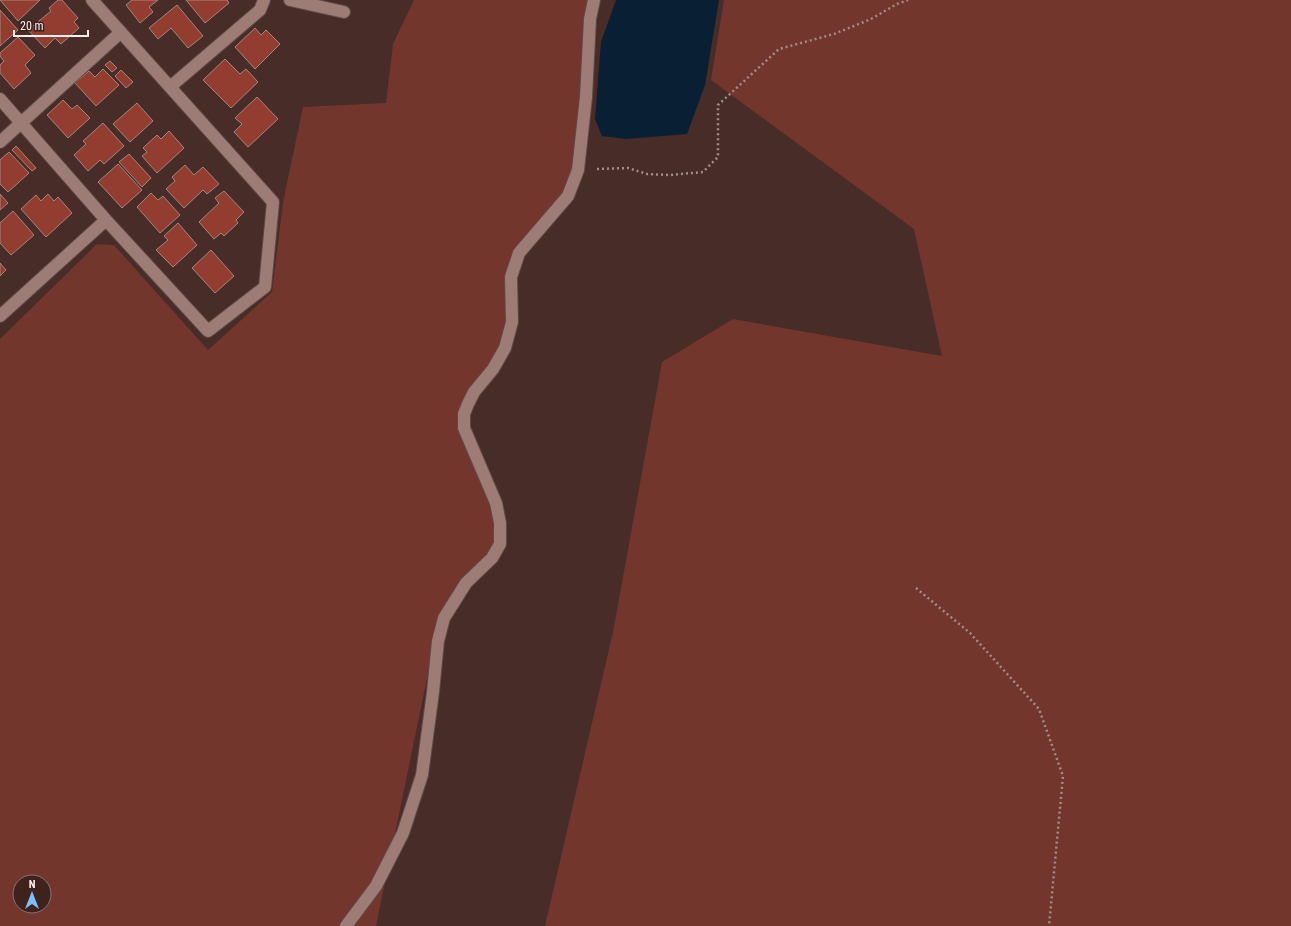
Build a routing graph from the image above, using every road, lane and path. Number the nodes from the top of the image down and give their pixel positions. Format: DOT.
graph roads {
  1 [pos="92,0"];
  2 [pos="264,0"];
  3 [pos="290,0"];
  4 [pos="594,0"];
  5 [pos="908,0"];
  6 [pos="344,12"];
  7 [pos="121,32"];
  8 [pos="170,86"];
  9 [pos="0,99"];
  10 [pos="22,123"];
  11 [pos="0,142"];
  12 [pos="578,170"];
  13 [pos="106,220"];
  14 [pos="0,316"];
  15 [pos="916,588"];
  16 [pos="346,926"];
  17 [pos="1049,926"];
  1 -- 7 [label="street"];
  2 -- 8 [label="street"];
  3 -- 6 [label="street"];
  4 -- 12 [label="street"];
  5 -- 12 [label="path"];
  7 -- 8 [label="street"];
  7 -- 10 [label="street"];
  8 -- 13 [label="street"];
  9 -- 10 [label="street"];
  10 -- 11 [label="street"];
  10 -- 13 [label="street"];
  12 -- 16 [label="street"];
  13 -- 14 [label="street"];
  15 -- 17 [label="path"];
}
